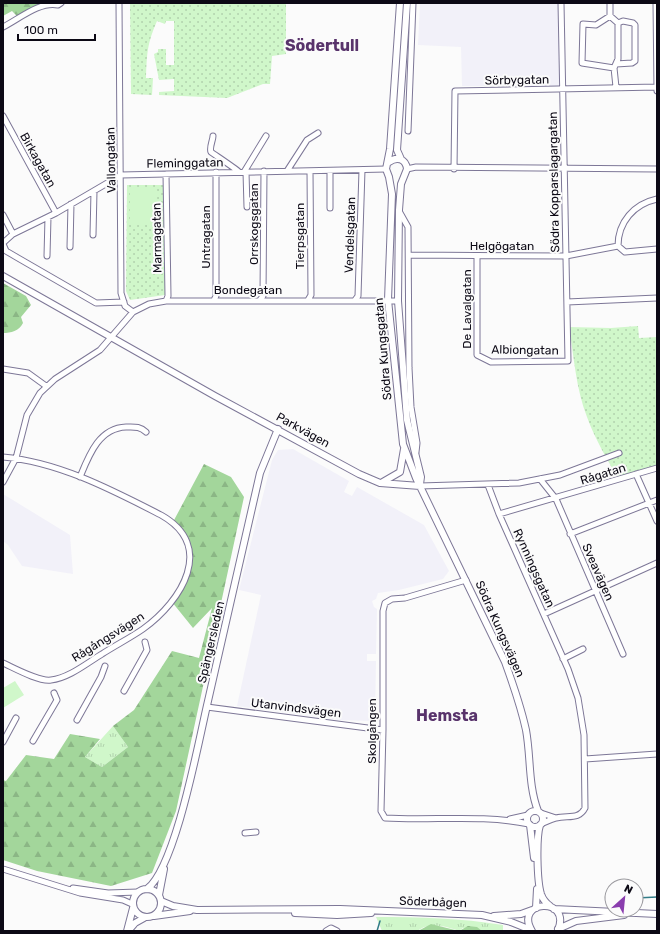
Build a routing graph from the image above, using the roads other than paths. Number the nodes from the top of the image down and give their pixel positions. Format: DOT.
graph roads {
  1 [pos="61,3"];
  2 [pos="119,3"];
  3 [pos="400,3"];
  4 [pos="407,3"];
  5 [pos="413,3"];
  6 [pos="561,3"];
  7 [pos="610,3"];
  8 [pos="656,3"];
  9 [pos="610,16"];
  10 [pos="618,23"];
  11 [pos="3,27"];
  12 [pos="615,66"];
  13 [pos="657,84"];
  14 [pos="616,87"];
  15 [pos="657,87"];
  16 [pos="563,89"];
  17 [pos="657,91"];
  18 [pos="3,116"];
  19 [pos="408,131"];
  20 [pos="318,133"];
  21 [pos="213,136"];
  22 [pos="266,136"];
  23 [pos="401,159"];
  24 [pos="389,162"];
  25 [pos="564,168"];
  26 [pos="386,169"];
  27 [pos="408,169"];
  28 [pos="454,169"];
  29 [pos="657,169"];
  30 [pos="362,170"];
  31 [pos="287,171"];
  32 [pos="310,171"];
  33 [pos="330,171"];
  34 [pos="216,172"];
  35 [pos="243,172"];
  36 [pos="264,172"];
  37 [pos="166,174"];
  38 [pos="121,175"];
  39 [pos="389,177"];
  40 [pos="403,178"];
  41 [pos="94,191"];
  42 [pos="657,199"];
  43 [pos="71,204"];
  44 [pos="247,207"];
  45 [pos="330,208"];
  46 [pos="399,210"];
  47 [pos="56,213"];
  48 [pos="3,215"];
  49 [pos="48,217"];
  50 [pos="13,234"];
  51 [pos="93,235"];
  52 [pos="3,244"];
  53 [pos="618,246"];
  54 [pos="70,247"];
  55 [pos="657,249"];
  56 [pos="409,255"];
  57 [pos="48,256"];
  58 [pos="566,256"];
  59 [pos="477,257"];
  60 [pos="3,276"];
  61 [pos="657,298"];
  62 [pos="214,300"];
  63 [pos="260,300"];
  64 [pos="308,300"];
  65 [pos="355,300"];
  66 [pos="388,300"];
  67 [pos="398,300"];
  68 [pos="166,301"];
  69 [pos="124,302"];
  70 [pos="567,302"];
  71 [pos="133,312"];
  72 [pos="112,337"];
  73 [pos="482,358"];
  74 [pos="568,361"];
  75 [pos="3,369"];
  76 [pos="46,386"];
  77 [pos="278,429"];
  78 [pos="146,432"];
  79 [pos="404,448"];
  80 [pos="618,453"];
  81 [pos="3,457"];
  82 [pos="415,457"];
  83 [pos="16,458"];
  84 [pos="657,468"];
  85 [pos="636,474"];
  86 [pos="80,477"];
  87 [pos="540,479"];
  88 [pos="3,482"];
  89 [pos="380,483"];
  90 [pos="488,485"];
  91 [pos="420,486"];
  92 [pos="556,499"];
  93 [pos="657,500"];
  94 [pos="649,503"];
  95 [pos="499,514"];
  96 [pos="657,521"];
  97 [pos="570,534"];
  98 [pos="657,563"];
  99 [pos="466,580"];
  100 [pos="595,591"];
  101 [pos="544,614"];
  102 [pos="145,642"];
  103 [pos="583,649"];
  104 [pos="623,654"];
  105 [pos="563,658"];
  106 [pos="3,663"];
  107 [pos="105,666"];
  108 [pos="124,692"];
  109 [pos="54,693"];
  110 [pos="207,707"];
  111 [pos="16,718"];
  112 [pos="77,720"];
  113 [pos="383,730"];
  114 [pos="33,740"];
  115 [pos="3,742"];
  116 [pos="657,754"];
  117 [pos="585,759"];
  118 [pos="532,790"];
  119 [pos="539,812"];
  120 [pos="528,814"];
  121 [pos="556,818"];
  122 [pos="510,820"];
  123 [pos="530,825"];
  124 [pos="540,825"];
  125 [pos="256,832"];
  126 [pos="245,833"];
  127 [pos="165,860"];
  128 [pos="3,869"];
  129 [pos="67,888"];
  130 [pos="147,889"];
  131 [pos="138,892"];
  132 [pos="160,898"];
  133 [pos="132,906"];
  134 [pos="552,908"];
  135 [pos="535,909"];
  136 [pos="197,910"];
  137 [pos="604,912"];
  138 [pos="644,914"];
  139 [pos="657,914"];
  140 [pos="154,916"];
  141 [pos="488,916"];
  142 [pos="144,918"];
  143 [pos="604,918"];
  144 [pos="532,930"];
  145 [pos="557,930"];
  146 [pos="128,931"];
  147 [pos="326,931"];
  148 [pos="337,931"];
  1 -- 11 [label="street"];
  2 -- 38 [label="street, Vallongatan"];
  3 -- 24 [label="main road"];
  4 -- 23 [label="main road"];
  5 -- 19 [label="street"];
  6 -- 16 [label="street, Södra Kopparslagargatan"];
  7 -- 9 [label="street"];
  8 -- 13 [label="street"];
  9 -- 10 [label="street"];
  9 -- 12 [label="street"];
  10 -- 12 [label="street"];
  10 -- 12 [label="street"];
  12 -- 14 [label="street"];
  13 -- 15 [label="street"];
  14 -- 15 [label="street, Sörbygatan"];
  14 -- 16 [label="street, Sörbygatan"];
  15 -- 17 [label="street"];
  16 -- 25 [label="street, Södra Kopparslagargatan"];
  16 -- 28 [label="street, Sörbygatan"];
  18 -- 47 [label="street, Birkagatan"];
  20 -- 31 [label="street"];
  21 -- 35 [label="street"];
  22 -- 35 [label="street"];
  23 -- 24 [label="main road"];
  23 -- 27 [label="main road"];
  24 -- 26 [label="main road"];
  25 -- 28 [label="street"];
  25 -- 29 [label="street"];
  25 -- 58 [label="street, Södra Kopparslagargatan"];
  26 -- 30 [label="street, Fleminggatan"];
  26 -- 39 [label="main road, Södra Kungsgatan"];
  27 -- 28 [label="street"];
  27 -- 40 [label="main road, Södra Kungsgatan"];
  30 -- 33 [label="street, Fleminggatan"];
  30 -- 65 [label="street, Vendelsgatan"];
  31 -- 32 [label="street, Fleminggatan"];
  31 -- 36 [label="street, Fleminggatan"];
  32 -- 33 [label="street, Fleminggatan"];
  32 -- 64 [label="street, Tierpsgatan"];
  33 -- 45 [label="street"];
  34 -- 35 [label="street, Fleminggatan"];
  34 -- 37 [label="street, Fleminggatan"];
  34 -- 62 [label="street, Untragatan"];
  35 -- 36 [label="street, Fleminggatan"];
  35 -- 44 [label="street"];
  36 -- 63 [label="street, Orrskogsgatan"];
  37 -- 38 [label="street, Fleminggatan"];
  37 -- 68 [label="street, Marmagatan"];
  38 -- 41 [label="street, Fleminggatan"];
  38 -- 69 [label="street, Vallongatan"];
  39 -- 40 [label="main road"];
  39 -- 66 [label="main road, Södra Kungsgatan"];
  40 -- 46 [label="main road, Södra Kungsgatan"];
  41 -- 43 [label="street, Fleminggatan"];
  41 -- 51 [label="street"];
  42 -- 53 [label="street"];
  43 -- 47 [label="street, Fleminggatan"];
  43 -- 54 [label="street"];
  46 -- 56 [label="street, Södra Kungsgatan"];
  46 -- 67 [label="main road, Södra Kungsgatan"];
  47 -- 49 [label="street, Fleminggatan"];
  48 -- 50 [label="street"];
  49 -- 50 [label="street, Fleminggatan"];
  49 -- 57 [label="street"];
  50 -- 52 [label="street, Fleminggatan"];
  52 -- 69 [label="street, Fleminggatan"];
  53 -- 55 [label="street"];
  53 -- 58 [label="street, Helgögatan"];
  56 -- 59 [label="street, Helgögatan"];
  56 -- 82 [label="street, Södra Kungsgatan"];
  58 -- 59 [label="street, Helgögatan"];
  58 -- 70 [label="street, Södra Kopparslagargatan"];
  59 -- 73 [label="street, De Lavalgatan"];
  60 -- 72 [label="main road, Parkvägen"];
  61 -- 70 [label="street"];
  62 -- 63 [label="street, Bondegatan"];
  62 -- 68 [label="street, Bondegatan"];
  63 -- 64 [label="street, Bondegatan"];
  64 -- 65 [label="street, Bondegatan"];
  65 -- 66 [label="street, Bondegatan"];
  66 -- 67 [label="street, Bondegatan"];
  66 -- 79 [label="main road, Södra Kungsgatan"];
  67 -- 82 [label="main road, Södra Kungsgatan"];
  68 -- 71 [label="street, Bondegatan"];
  69 -- 71 [label="street"];
  70 -- 74 [label="street, Södra Kopparslagargatan"];
  71 -- 72 [label="street, Bondegatan"];
  72 -- 76 [label="street, Bondegatan"];
  72 -- 77 [label="main road, Parkvägen"];
  73 -- 74 [label="street, Albiongatan"];
  75 -- 76 [label="street"];
  76 -- 83 [label="street"];
  77 -- 89 [label="main road, Parkvägen"];
  77 -- 110 [label="main road, Spängersleden"];
  78 -- 86 [label="street"];
  79 -- 89 [label="main road"];
  79 -- 91 [label="main road, Södra Kungsgatan"];
  80 -- 87 [label="street, Parkvägen"];
  81 -- 83 [label="street, Rågångsvägen"];
  82 -- 91 [label="main road, Södra Kungsgatan"];
  83 -- 86 [label="street, Rågångsvägen"];
  83 -- 88 [label="street"];
  84 -- 85 [label="street, Rågatan"];
  85 -- 92 [label="street, Rågatan"];
  85 -- 94 [label="street"];
  86 -- 106 [label="street, Rågångsvägen"];
  87 -- 90 [label="street, Parkvägen"];
  87 -- 92 [label="street"];
  89 -- 91 [label="main road, Parkvägen"];
  90 -- 91 [label="street, Parkvägen"];
  90 -- 95 [label="street, Rynningsgatan"];
  91 -- 99 [label="main road, Södra Kungsvägen"];
  92 -- 95 [label="street, Rågatan"];
  92 -- 97 [label="street, Sveavägen"];
  93 -- 94 [label="street"];
  94 -- 96 [label="street"];
  94 -- 97 [label="street"];
  95 -- 101 [label="street, Rynningsgatan"];
  97 -- 100 [label="street, Sveavägen"];
  98 -- 100 [label="street"];
  99 -- 113 [label="street, Skolgången"];
  99 -- 118 [label="main road, Södra Kungsvägen"];
  100 -- 101 [label="street"];
  100 -- 104 [label="street, Sveavägen"];
  101 -- 105 [label="street, Rynningsgatan"];
  102 -- 108 [label="street"];
  103 -- 105 [label="street"];
  105 -- 117 [label="street, Rynningsgatan"];
  107 -- 112 [label="street"];
  109 -- 114 [label="street"];
  110 -- 113 [label="street, Utanvindsvägen"];
  110 -- 127 [label="main road, Spängersleden"];
  111 -- 115 [label="street"];
  113 -- 122 [label="street, Skolgången"];
  116 -- 117 [label="street"];
  117 -- 121 [label="street, Rynningsgatan"];
  118 -- 119 [label="main road, Södra Kungsvägen"];
  118 -- 120 [label="main road, Södra Kungsvägen"];
  119 -- 120 [label="main road"];
  119 -- 121 [label="street"];
  119 -- 124 [label="main road"];
  120 -- 122 [label="street, Skolgången"];
  120 -- 123 [label="main road"];
  121 -- 124 [label="street"];
  122 -- 123 [label="street, Skolgången"];
  123 -- 124 [label="main road"];
  123 -- 135 [label="main road"];
  124 -- 134 [label="main road"];
  125 -- 126 [label="street"];
  127 -- 130 [label="main road, Spängersleden"];
  127 -- 132 [label="main road, Spängersleden"];
  128 -- 129 [label="street"];
  129 -- 131 [label="street"];
  129 -- 133 [label="street"];
  130 -- 131 [label="main road"];
  130 -- 132 [label="main road"];
  131 -- 133 [label="main road"];
  132 -- 136 [label="main road, Söderbågen"];
  132 -- 140 [label="main road"];
  133 -- 142 [label="main road"];
  133 -- 146 [label="main road"];
  134 -- 135 [label="main road, Söderbågen"];
  134 -- 137 [label="main road, Söderbågen"];
  134 -- 145 [label="main road"];
  135 -- 141 [label="main road, Söderbågen"];
  135 -- 144 [label="main road"];
  136 -- 140 [label="main road, Söderbågen"];
  136 -- 141 [label="main road, Söderbågen"];
  138 -- 139 [label="main road"];
  140 -- 142 [label="main road"];
  141 -- 144 [label="main road, Söderbågen"];
  142 -- 146 [label="main road"];
  143 -- 145 [label="main road"];
  147 -- 148 [label="street"];
}
